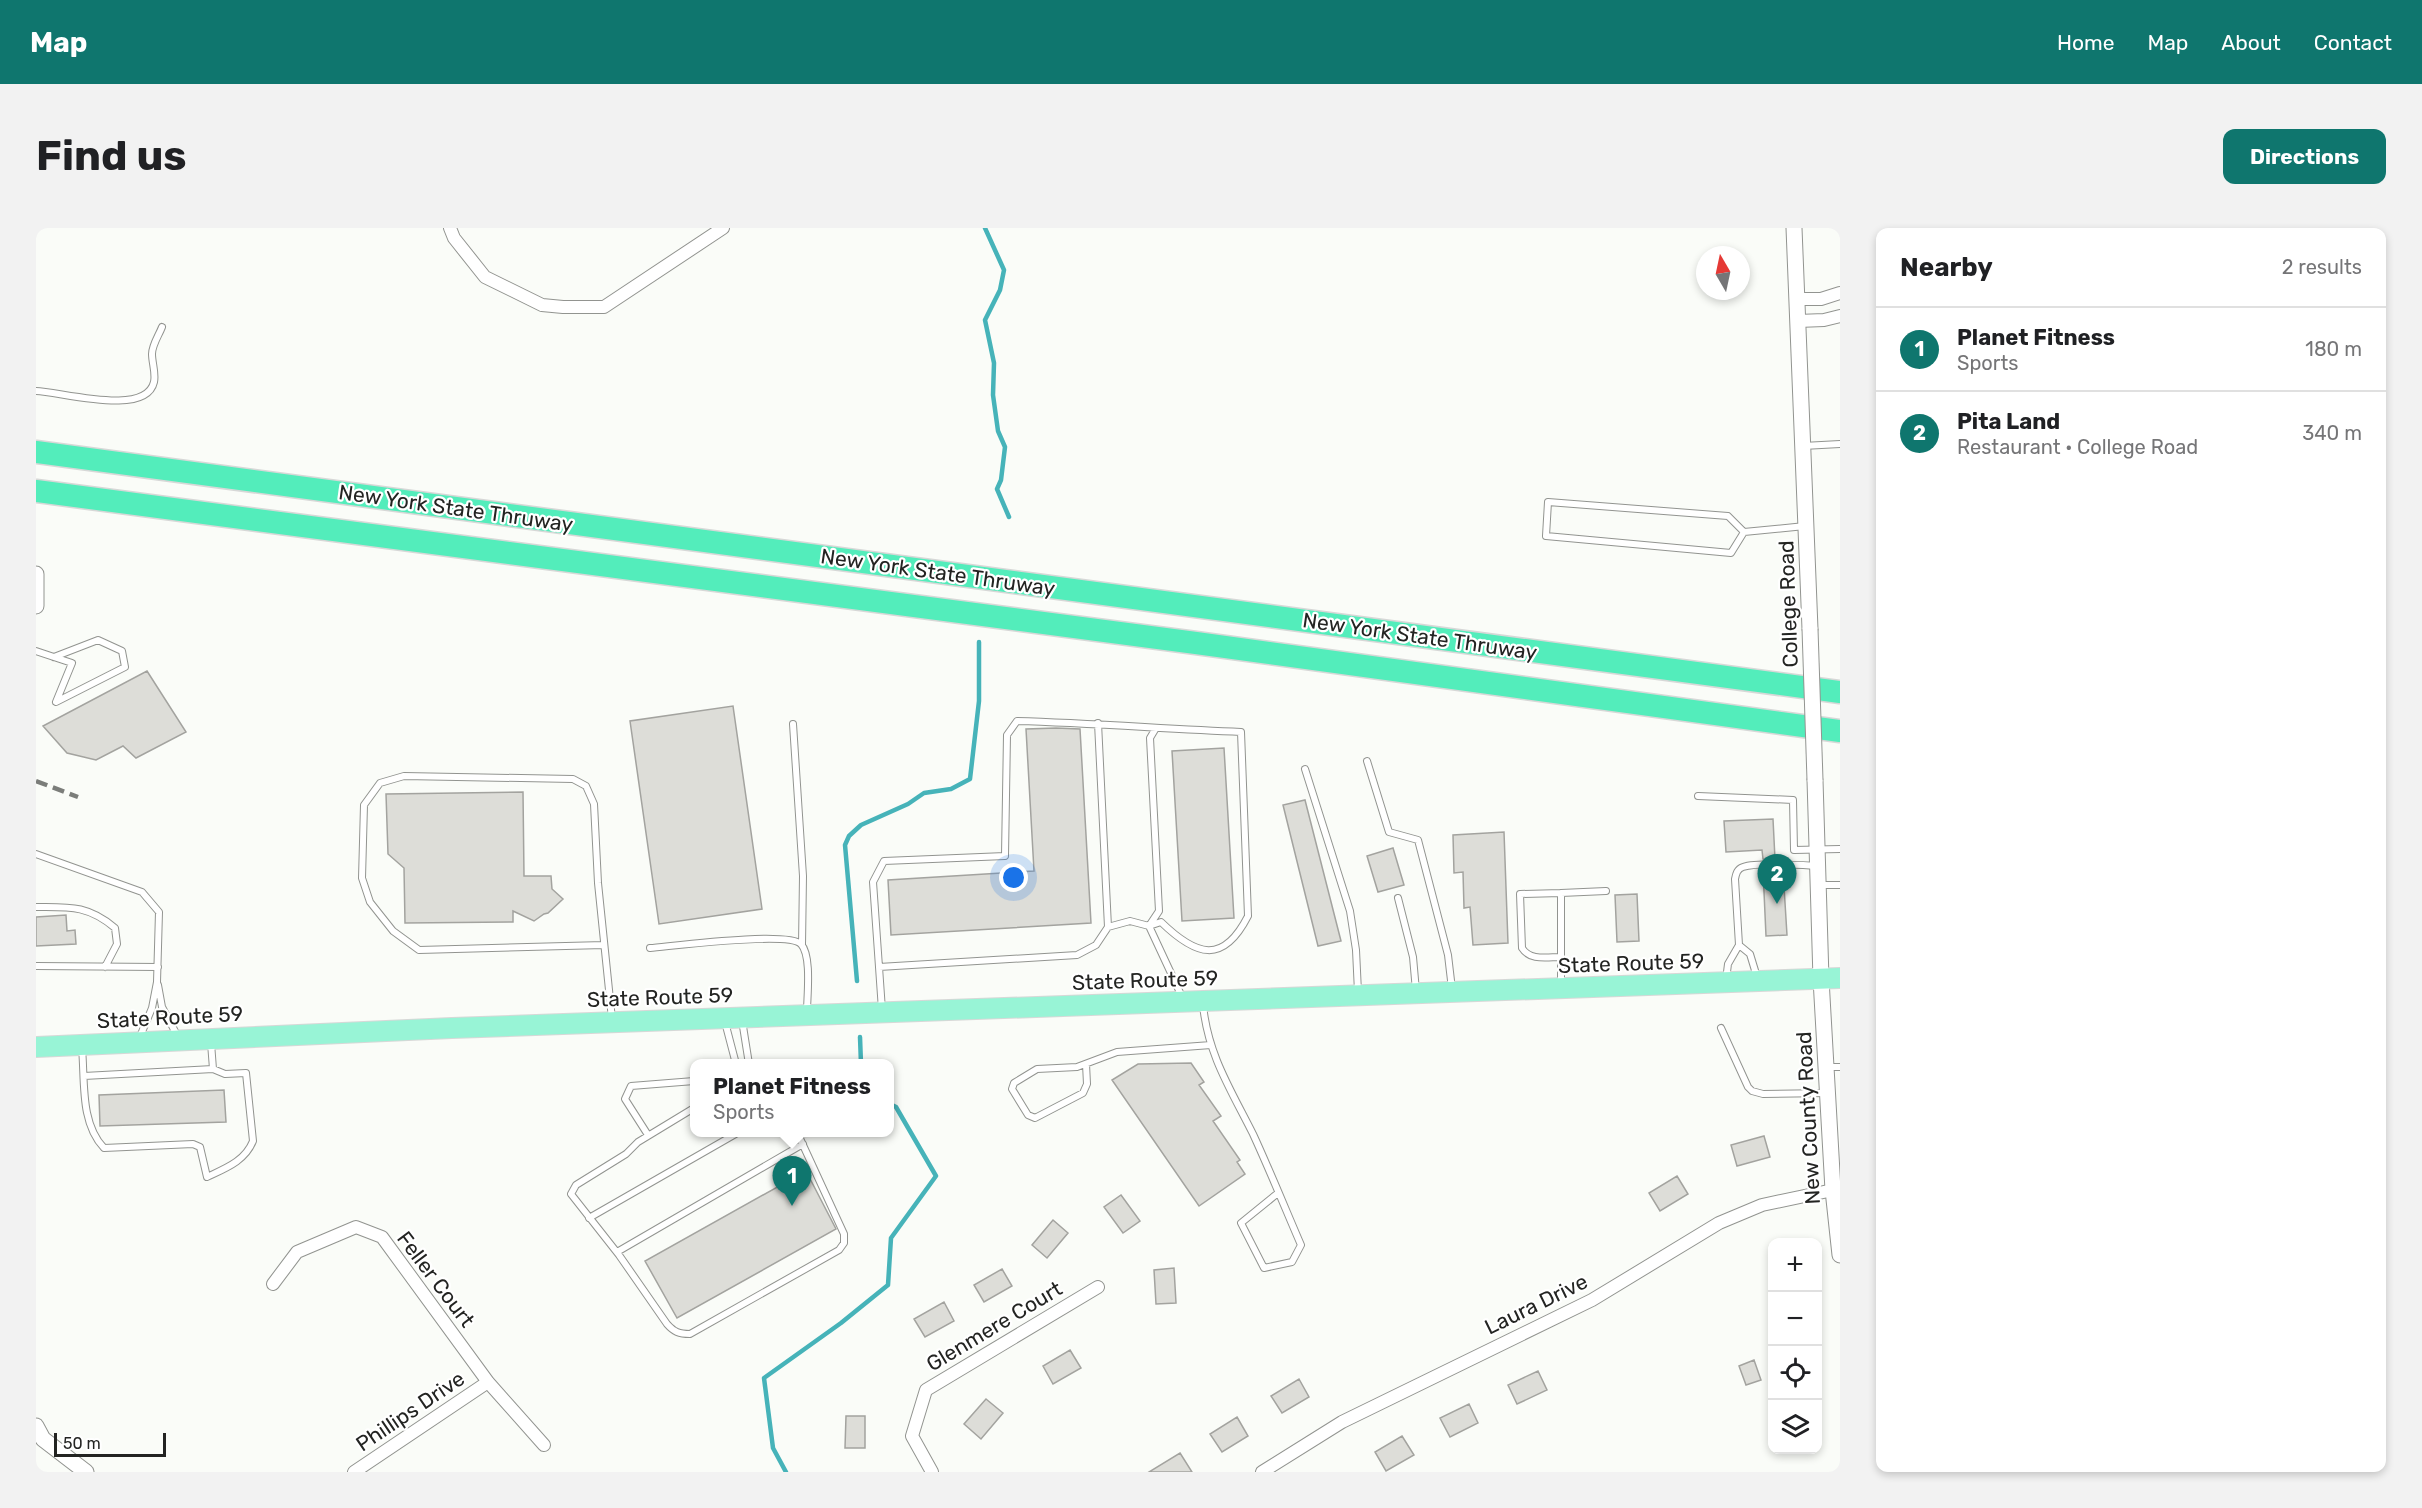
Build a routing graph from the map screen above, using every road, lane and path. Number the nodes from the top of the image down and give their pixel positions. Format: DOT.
graph roads {
  1 [pos="450,228"];
  2 [pos="723,228"];
  3 [pos="1794,228"];
  4 [pos="1840,293"];
  5 [pos="1798,299"];
  6 [pos="1840,316"];
  7 [pos="1798,321"];
  8 [pos="162,327"];
  9 [pos="36,391"];
  10 [pos="1840,444"];
  11 [pos="1802,446"];
  12 [pos="36,452"];
  13 [pos="40,491"];
  14 [pos="1806,526"];
  15 [pos="1744,532"];
  16 [pos="36,574"];
  17 [pos="36,606"];
  18 [pos="36,651"];
  19 [pos="54,657"];
  20 [pos="1840,692"];
  21 [pos="1098,723"];
  22 [pos="793,724"];
  23 [pos="1156,728"];
  24 [pos="1840,731"];
  25 [pos="1367,761"];
  26 [pos="1305,769"];
  27 [pos="1698,796"];
  28 [pos="1840,849"];
  29 [pos="1817,850"];
  30 [pos="36,854"];
  31 [pos="1818,866"];
  32 [pos="1819,885"];
  33 [pos="1840,885"];
  34 [pos="1606,891"];
  35 [pos="1561,893"];
  36 [pos="1398,898"];
  37 [pos="36,907"];
  38 [pos="1149,926"];
  39 [pos="1108,927"];
  40 [pos="604,945"];
  41 [pos="802,945"];
  42 [pos="1739,945"];
  43 [pos="650,948"];
  44 [pos="1561,957"];
  45 [pos="36,966"];
  46 [pos="105,967"];
  47 [pos="158,967"];
  48 [pos="879,967"];
  49 [pos="1831,978"];
  50 [pos="157,982"];
  51 [pos="1758,982"];
  52 [pos="1726,983"];
  53 [pos="1561,989"];
  54 [pos="1453,993"];
  55 [pos="1416,994"];
  56 [pos="1358,996"];
  57 [pos="1194,1002"];
  58 [pos="882,1013"];
  59 [pos="806,1015"];
  60 [pos="733,1018"];
  61 [pos="612,1023"];
  62 [pos="1721,1028"];
  63 [pos="211,1039"];
  64 [pos="180,1040"];
  65 [pos="138,1042"];
  66 [pos="82,1045"];
  67 [pos="1210,1045"];
  68 [pos="36,1047"];
  69 [pos="736,1059"];
  70 [pos="747,1059"];
  71 [pos="1086,1064"];
  72 [pos="1833,1067"];
  73 [pos="213,1069"];
  74 [pos="84,1076"];
  75 [pos="690,1081"];
  76 [pos="1828,1093"];
  77 [pos="690,1110"];
  78 [pos="648,1136"];
  79 [pos="730,1137"];
  80 [pos="800,1137"];
  81 [pos="803,1144"];
  82 [pos="1833,1190"];
  83 [pos="1278,1193"];
  84 [pos="589,1218"];
  85 [pos="617,1252"];
  86 [pos="1840,1255"];
  87 [pos="273,1284"];
  88 [pos="1098,1287"];
  89 [pos="488,1382"];
  90 [pos="36,1426"];
  91 [pos="544,1445"];
  92 [pos="82,1471"];
  93 [pos="354,1472"];
  94 [pos="932,1472"];
  95 [pos="1262,1472"];
  1 -- 2 [label="street"];
  3 -- 5 [label="street, College Road"];
  4 -- 5 [label="street"];
  5 -- 7 [label="street, College Road"];
  6 -- 7 [label="street"];
  7 -- 11 [label="street, College Road"];
  8 -- 9 [label="lane"];
  10 -- 11 [label="lane"];
  11 -- 14 [label="street, College Road"];
  12 -- 20 [label="highway, New York State Thruway"];
  13 -- 24 [label="highway, New York State Thruway"];
  14 -- 15 [label="lane"];
  14 -- 29 [label="street, College Road, bridge"];
  15 -- 15 [label="lane"];
  16 -- 17 [label="street"];
  18 -- 19 [label="lane"];
  19 -- 19 [label="lane"];
  21 -- 23 [label="lane"];
  21 -- 39 [label="lane"];
  21 -- 48 [label="lane"];
  22 -- 41 [label="lane"];
  23 -- 38 [label="lane"];
  23 -- 38 [label="lane"];
  25 -- 54 [label="lane"];
  26 -- 56 [label="lane"];
  27 -- 29 [label="lane"];
  28 -- 29 [label="lane"];
  29 -- 31 [label="street, College Road"];
  30 -- 47 [label="lane"];
  31 -- 32 [label="street, College Road"];
  31 -- 42 [label="lane"];
  32 -- 33 [label="lane"];
  32 -- 49 [label="street, College Road"];
  34 -- 35 [label="lane"];
  35 -- 44 [label="lane"];
  35 -- 44 [label="lane"];
  36 -- 55 [label="lane"];
  37 -- 46 [label="lane"];
  38 -- 39 [label="lane"];
  38 -- 57 [label="lane"];
  39 -- 48 [label="lane"];
  40 -- 40 [label="lane"];
  40 -- 61 [label="lane"];
  41 -- 43 [label="lane"];
  41 -- 59 [label="lane"];
  42 -- 51 [label="lane"];
  42 -- 52 [label="lane"];
  44 -- 53 [label="lane"];
  45 -- 46 [label="lane"];
  46 -- 47 [label="lane"];
  47 -- 50 [label="lane"];
  48 -- 58 [label="lane"];
  49 -- 51 [label="main road, State Route 59"];
  49 -- 72 [label="street, New County Road"];
  50 -- 64 [label="lane"];
  50 -- 65 [label="lane"];
  51 -- 52 [label="main road, State Route 59"];
  52 -- 53 [label="main road, State Route 59"];
  53 -- 54 [label="main road, State Route 59"];
  54 -- 55 [label="main road, State Route 59"];
  55 -- 56 [label="main road, State Route 59"];
  56 -- 57 [label="main road, State Route 59"];
  57 -- 58 [label="main road, State Route 59"];
  57 -- 67 [label="lane"];
  58 -- 59 [label="main road, State Route 59"];
  59 -- 60 [label="main road, State Route 59"];
  60 -- 61 [label="main road, State Route 59"];
  60 -- 69 [label="lane"];
  60 -- 70 [label="lane"];
  61 -- 63 [label="main road, State Route 59"];
  62 -- 76 [label="lane"];
  63 -- 64 [label="main road, State Route 59"];
  63 -- 73 [label="lane"];
  64 -- 65 [label="main road, State Route 59"];
  65 -- 66 [label="main road, State Route 59"];
  66 -- 68 [label="main road, State Route 59"];
  66 -- 74 [label="lane"];
  67 -- 71 [label="lane"];
  67 -- 83 [label="lane"];
  71 -- 71 [label="lane"];
  72 -- 76 [label="street, New County Road"];
  73 -- 74 [label="lane"];
  73 -- 74 [label="lane"];
  75 -- 78 [label="lane"];
  76 -- 82 [label="street, New County Road"];
  77 -- 78 [label="lane"];
  78 -- 84 [label="lane"];
  79 -- 84 [label="lane"];
  80 -- 81 [label="lane"];
  81 -- 85 [label="lane"];
  81 -- 85 [label="lane"];
  82 -- 86 [label="street, New County Road"];
  82 -- 95 [label="street, Laura Drive"];
  83 -- 83 [label="lane"];
  84 -- 85 [label="lane"];
  87 -- 89 [label="street, Feller Court"];
  88 -- 94 [label="street, Glenmere Court"];
  89 -- 91 [label="street, Feller Court"];
  89 -- 93 [label="street, Phillips Drive"];
  90 -- 92 [label="street"];
}
